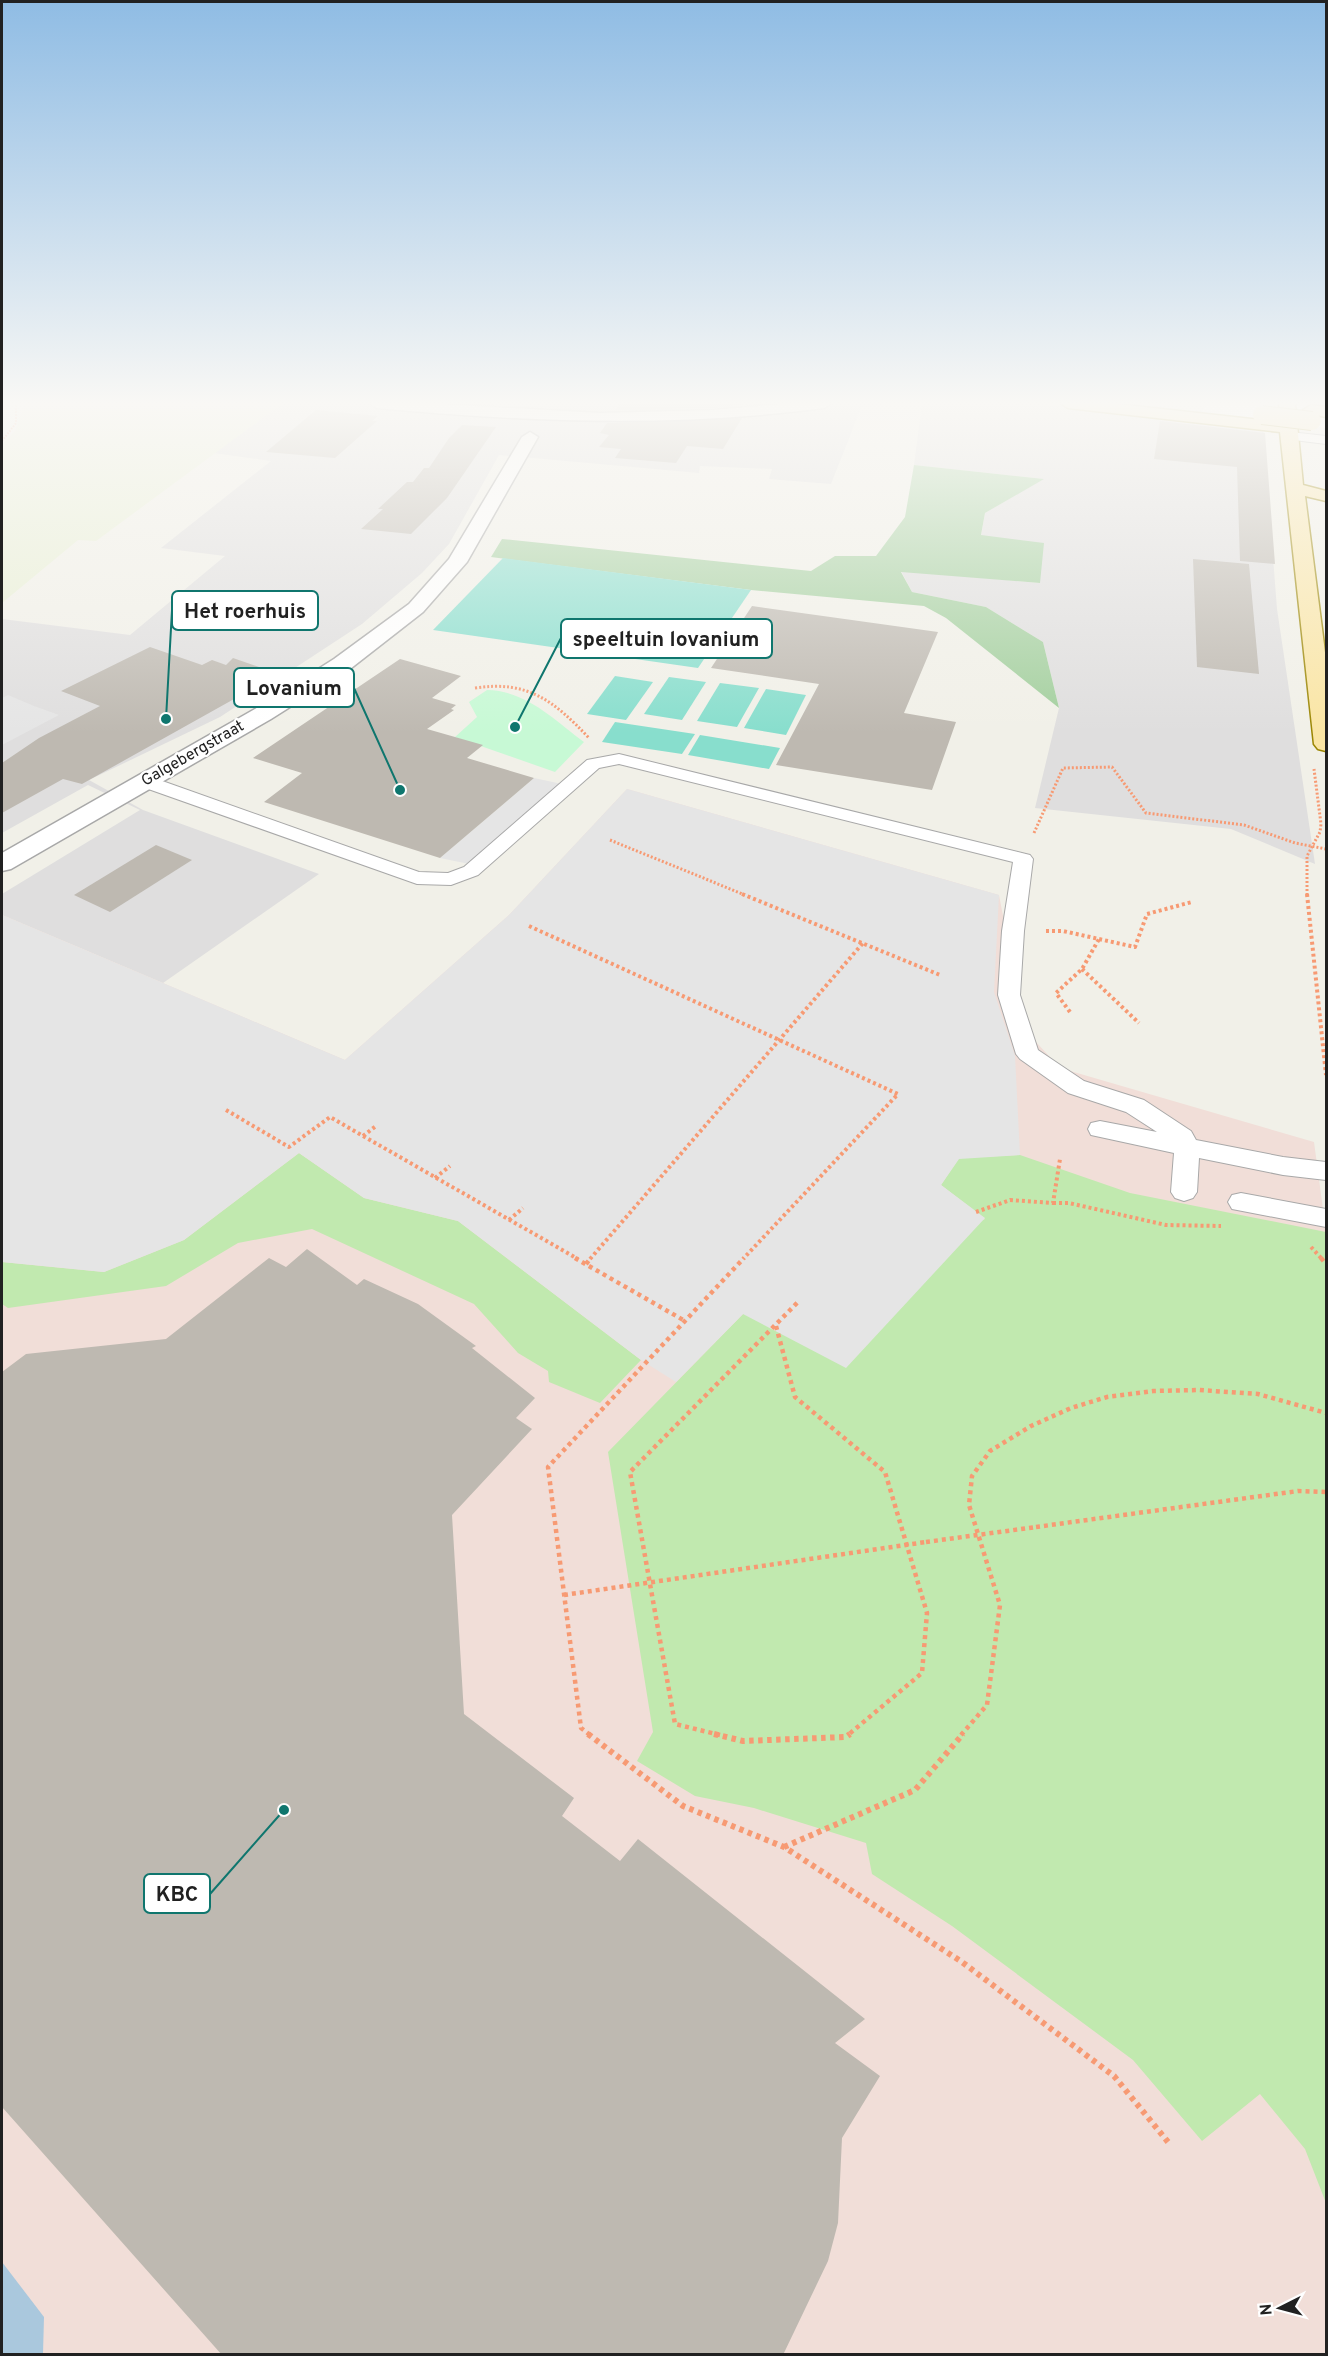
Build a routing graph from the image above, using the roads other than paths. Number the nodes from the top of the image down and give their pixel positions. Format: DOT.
graph roads {
  1 [pos="483,513"];
  2 [pos="1303,513"];
  3 [pos="1326,744"];
  4 [pos="144,782"];
  5 [pos="2,863"];
  6 [pos="1100,1129"];
  7 [pos="1187,1146"];
  8 [pos="1326,1171"];
  9 [pos="1184,1192"];
  10 [pos="1240,1202"];
  11 [pos="1326,1218"];
  1 -- 4 [label="street, Galgebergstraat"];
  2 -- 3 [label="main road"];
  4 -- 5 [label="street, Galgebergstraat"];
  4 -- 7 [label="lane"];
  6 -- 7 [label="lane"];
  7 -- 8 [label="lane"];
  7 -- 9 [label="lane"];
  10 -- 11 [label="lane"];
}
